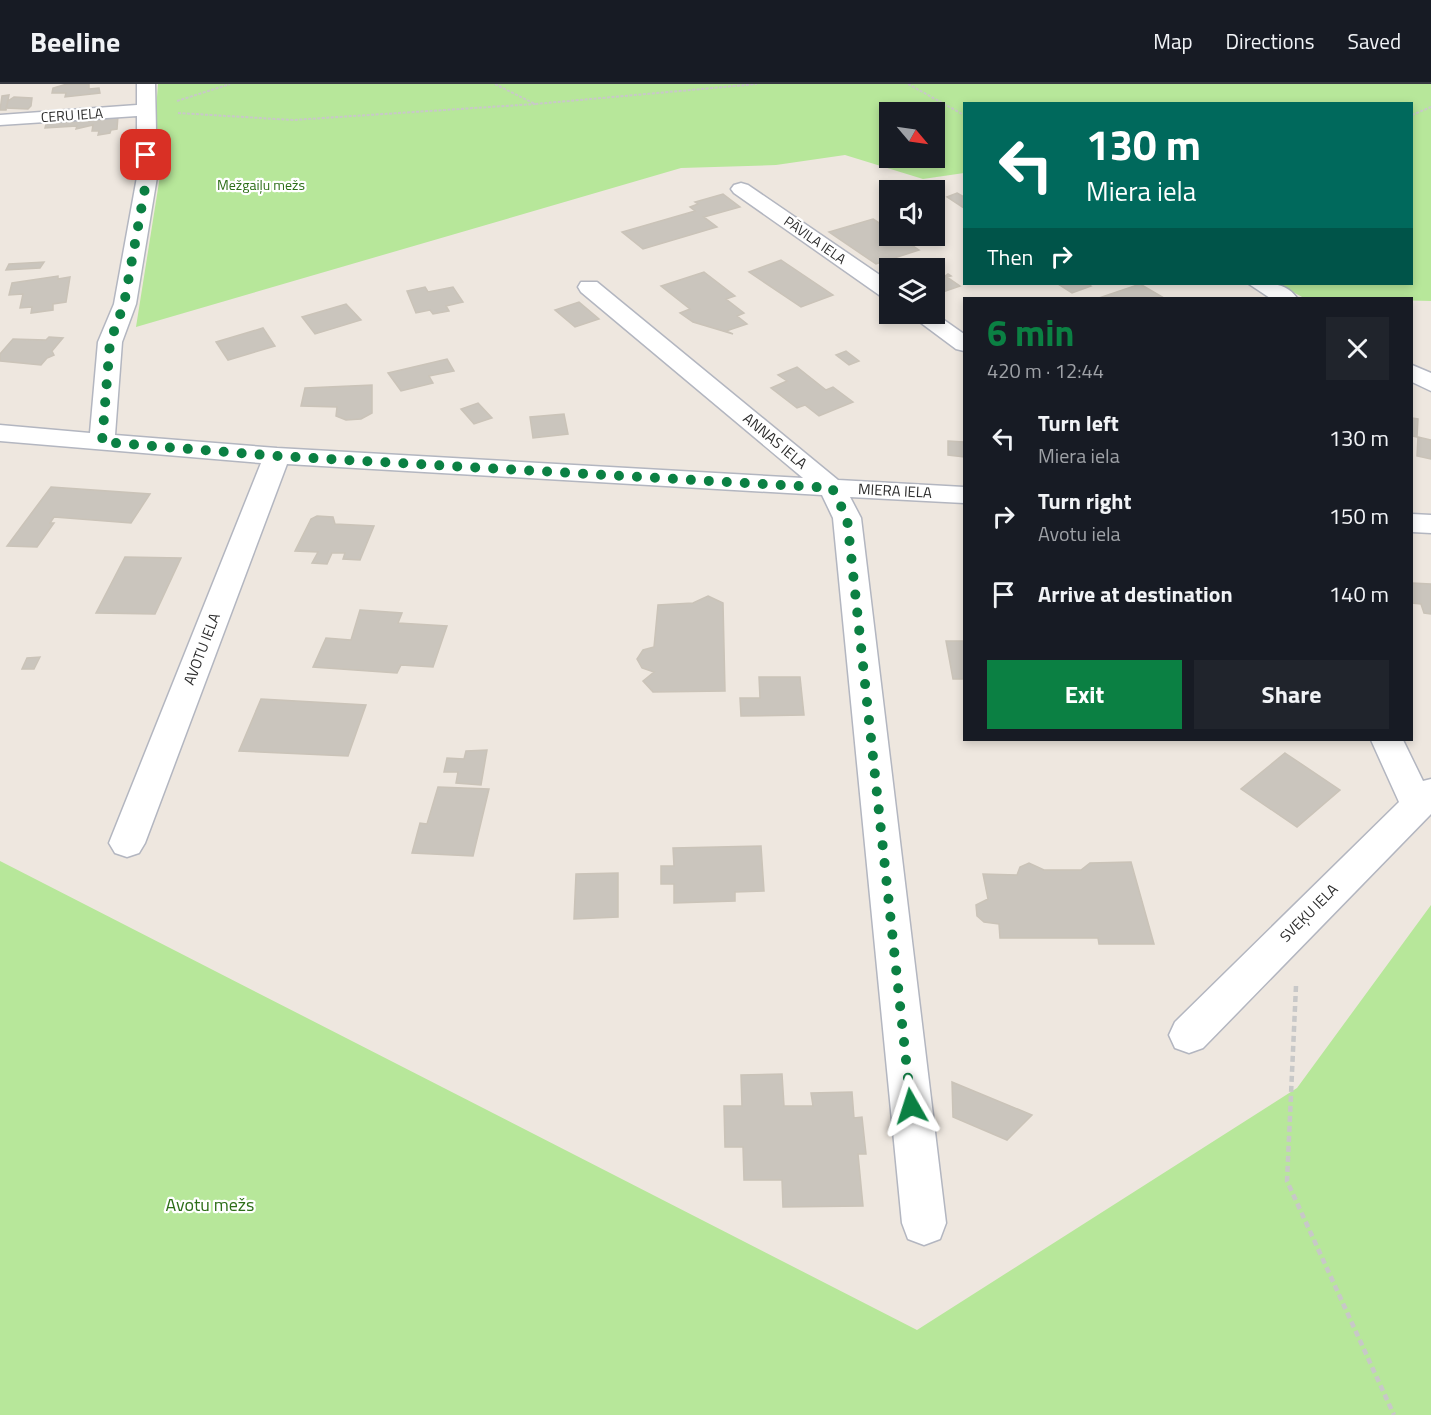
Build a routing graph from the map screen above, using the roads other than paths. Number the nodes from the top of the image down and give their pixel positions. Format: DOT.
graph roads {
  1 [pos="146,84"];
  2 [pos="144,111"];
  3 [pos="0,120"];
  4 [pos="741,189"];
  5 [pos="879,284"];
  6 [pos="1262,285"];
  7 [pos="589,287"];
  8 [pos="1284,297"];
  9 [pos="935,324"];
  10 [pos="963,343"];
  11 [pos="1413,373"];
  12 [pos="1431,384"];
  13 [pos="0,433"];
  14 [pos="102,442"];
  15 [pos="277,456"];
  16 [pos="832,488"];
  17 [pos="963,495"];
  18 [pos="1413,523"];
  19 [pos="1431,524"];
  20 [pos="1388,741"];
  21 [pos="1424,797"];
  22 [pos="127,843"];
  23 [pos="1189,1035"];
  24 [pos="924,1223"];
  1 -- 2 [label="street"];
  2 -- 3 [label="street, CERU IELA"];
  2 -- 14 [label="street"];
  4 -- 5 [label="street, PĀVILA IELA"];
  6 -- 8 [label="street"];
  7 -- 16 [label="street, ANNAS IELA"];
  9 -- 10 [label="street"];
  11 -- 12 [label="street"];
  13 -- 14 [label="street, MIERA IELA"];
  14 -- 15 [label="street, MIERA IELA"];
  15 -- 16 [label="street, MIERA IELA"];
  15 -- 22 [label="street, AVOTU IELA"];
  16 -- 17 [label="street, MIERA IELA"];
  16 -- 24 [label="street, ANNAS IELA"];
  18 -- 19 [label="street"];
  20 -- 21 [label="street"];
  21 -- 23 [label="street, SVEĶU IELA"];
}
